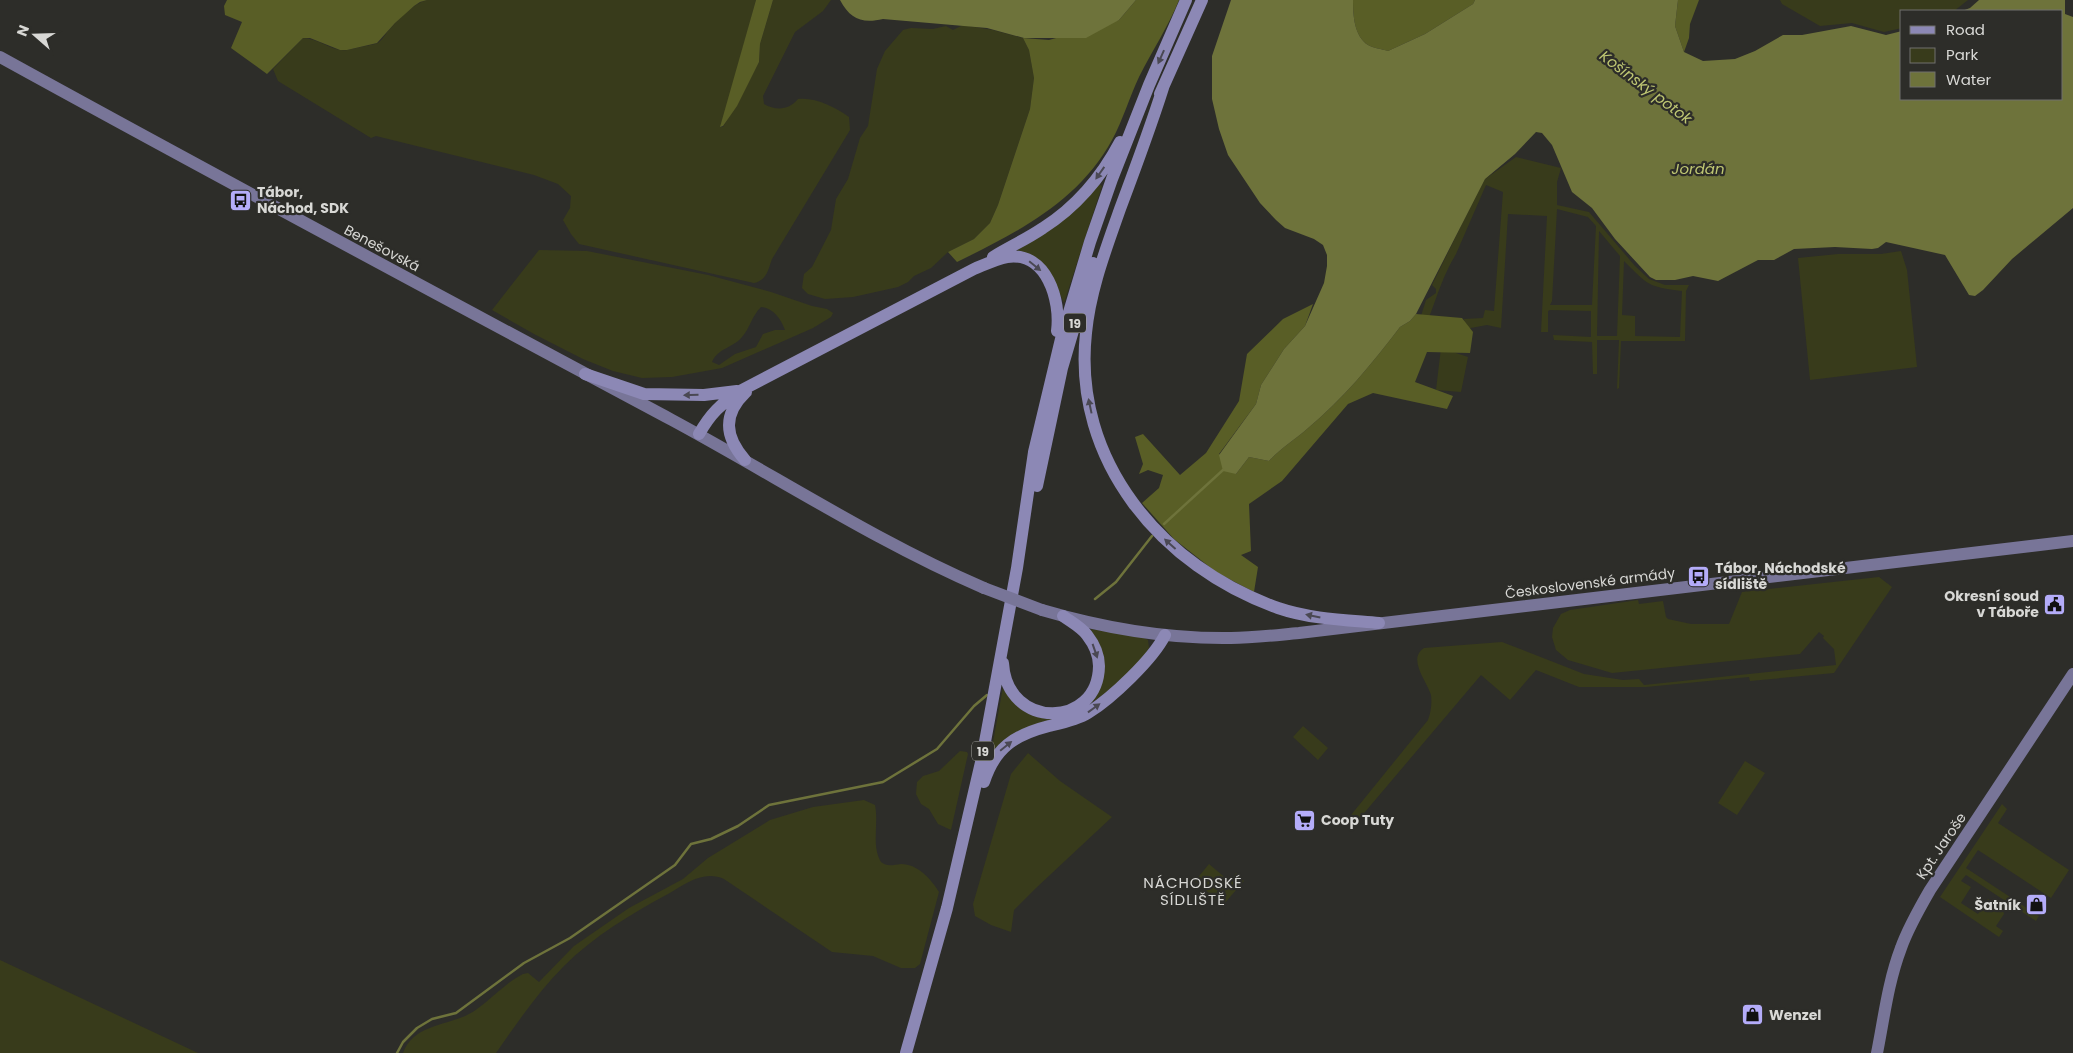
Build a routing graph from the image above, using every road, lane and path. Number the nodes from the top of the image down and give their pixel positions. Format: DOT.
graph roads {
  1 [pos="1186,0"];
  2 [pos="1202,0"];
  3 [pos="0,57"];
  4 [pos="1149,85"];
  5 [pos="1163,88"];
  6 [pos="974,269"];
  7 [pos="585,374"];
  8 [pos="758,381"];
  9 [pos="740,391"];
  10 [pos="1044,405"];
  11 [pos="699,434"];
  12 [pos="745,460"];
  13 [pos="2073,541"];
  14 [pos="1017,568"];
  15 [pos="1042,610"];
  16 [pos="1063,616"];
  17 [pos="1379,624"];
  18 [pos="1165,635"];
  19 [pos="1003,648"];
  20 [pos="2073,674"];
  21 [pos="961,853"];
  22 [pos="906,1053"];
  23 [pos="1877,1053"];
  1 -- 4 [label="main road, 19, one-way"];
  2 -- 5 [label="main road, 19"];
  3 -- 7 [label="main road, Benešovská"];
  4 -- 6 [label="main road, one-way"];
  4 -- 10 [label="main road, 19"];
  5 -- 14 [label="main road, 19"];
  17 -- 5 [label="main road, one-way"];
  6 -- 8 [label="main road"];
  6 -- 10 [label="main road, one-way"];
  9 -- 7 [label="main road, one-way"];
  7 -- 11 [label="main road, Benešovská"];
  8 -- 9 [label="main road"];
  8 -- 12 [label="main road"];
  9 -- 11 [label="main road"];
  10 -- 14 [label="main road, 19"];
  11 -- 12 [label="main road, Benešovská"];
  12 -- 15 [label="main road, Benešovská, bridge"];
  13 -- 17 [label="main road, Československé armády"];
  14 -- 19 [label="main road, 19"];
  15 -- 16 [label="main road, Československé armády"];
  16 -- 18 [label="main road, Československé armády"];
  16 -- 19 [label="main road, one-way"];
  17 -- 18 [label="main road, Československé armády"];
  21 -- 18 [label="main road, one-way"];
  19 -- 21 [label="main road, 19"];
  20 -- 23 [label="main road, Kpt. Jaroše"];
  21 -- 22 [label="main road, 19"];
}
